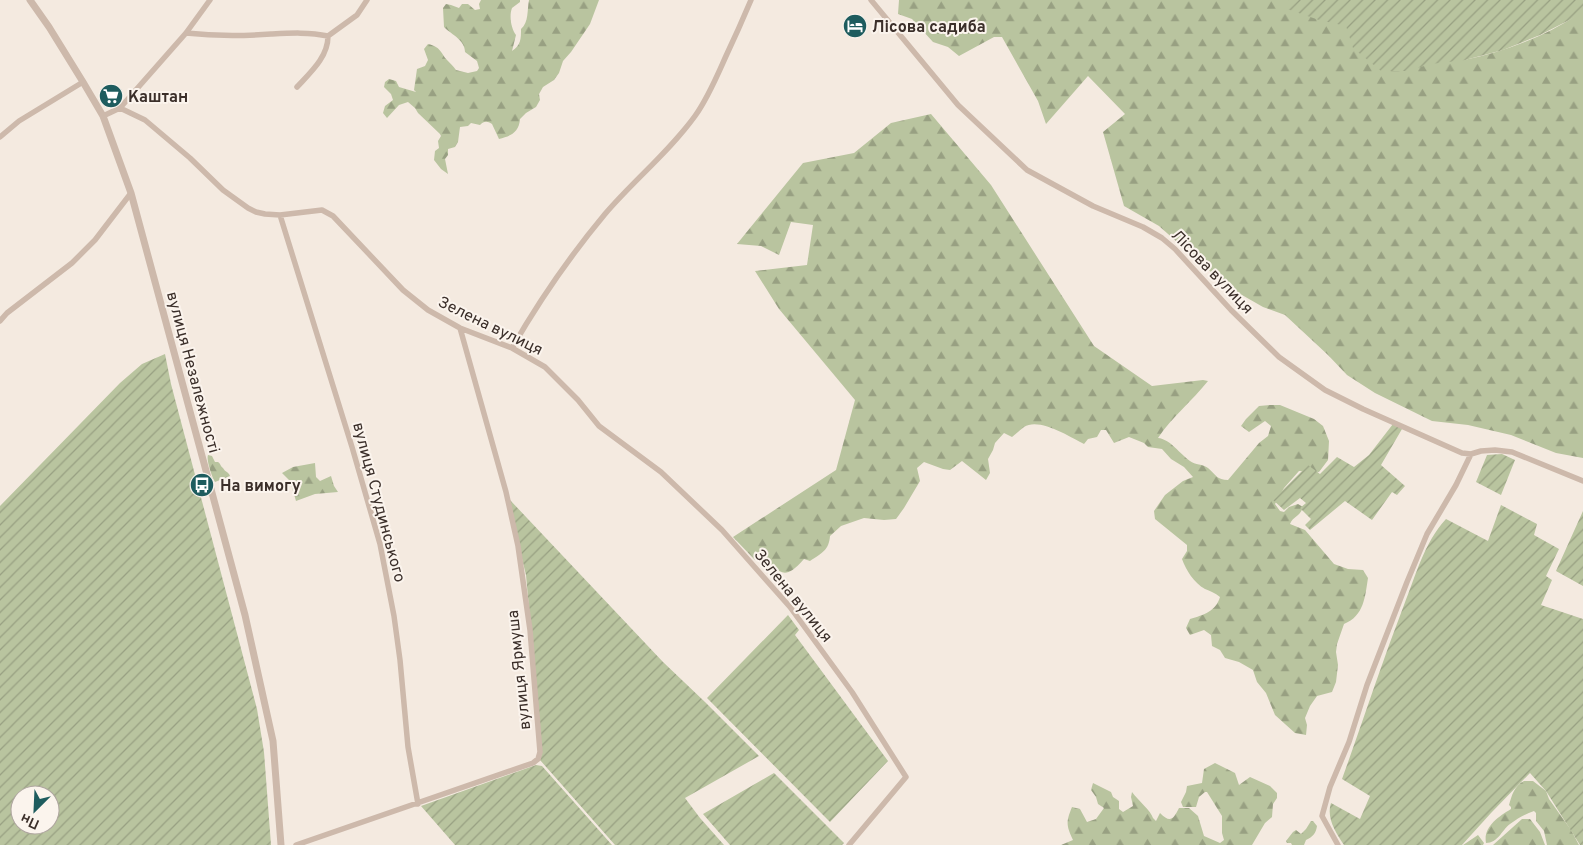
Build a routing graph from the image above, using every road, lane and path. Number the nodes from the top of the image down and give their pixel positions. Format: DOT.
graph roads {
  1 [pos="30,0"];
  2 [pos="210,0"];
  3 [pos="368,0"];
  4 [pos="751,0"];
  5 [pos="871,0"];
  6 [pos="186,33"];
  7 [pos="328,36"];
  8 [pos="84,82"];
  9 [pos="297,87"];
  10 [pos="120,108"];
  11 [pos="102,116"];
  12 [pos="0,137"];
  13 [pos="131,193"];
  14 [pos="280,215"];
  15 [pos="0,321"];
  16 [pos="460,328"];
  17 [pos="512,348"];
  18 [pos="1471,454"];
  19 [pos="1583,481"];
  20 [pos="418,804"];
  21 [pos="281,845"];
  22 [pos="296,845"];
  23 [pos="848,845"];
  24 [pos="1338,845"];
  1 -- 8 [label="street, вулиця Незалежності"];
  2 -- 6 [label="street"];
  3 -- 7 [label="street"];
  4 -- 17 [label="street"];
  5 -- 18 [label="street, Лісова вулиця"];
  6 -- 7 [label="street"];
  6 -- 10 [label="street"];
  7 -- 9 [label="street"];
  8 -- 11 [label="street, вулиця Незалежності"];
  8 -- 12 [label="street"];
  10 -- 11 [label="street"];
  10 -- 14 [label="street, Зелена вулиця"];
  11 -- 13 [label="street, вулиця Незалежності"];
  13 -- 15 [label="street"];
  13 -- 21 [label="street, вулиця Незалежності"];
  14 -- 16 [label="street, Зелена вулиця"];
  14 -- 20 [label="street, вулиця Студинського"];
  16 -- 17 [label="street, Зелена вулиця"];
  16 -- 20 [label="street, вулиця Ярмуша"];
  17 -- 23 [label="street, Зелена вулиця"];
  18 -- 19 [label="street, Лісова вулиця"];
  18 -- 24 [label="street"];
  20 -- 22 [label="street, вулиця Ярмуша"];
}
